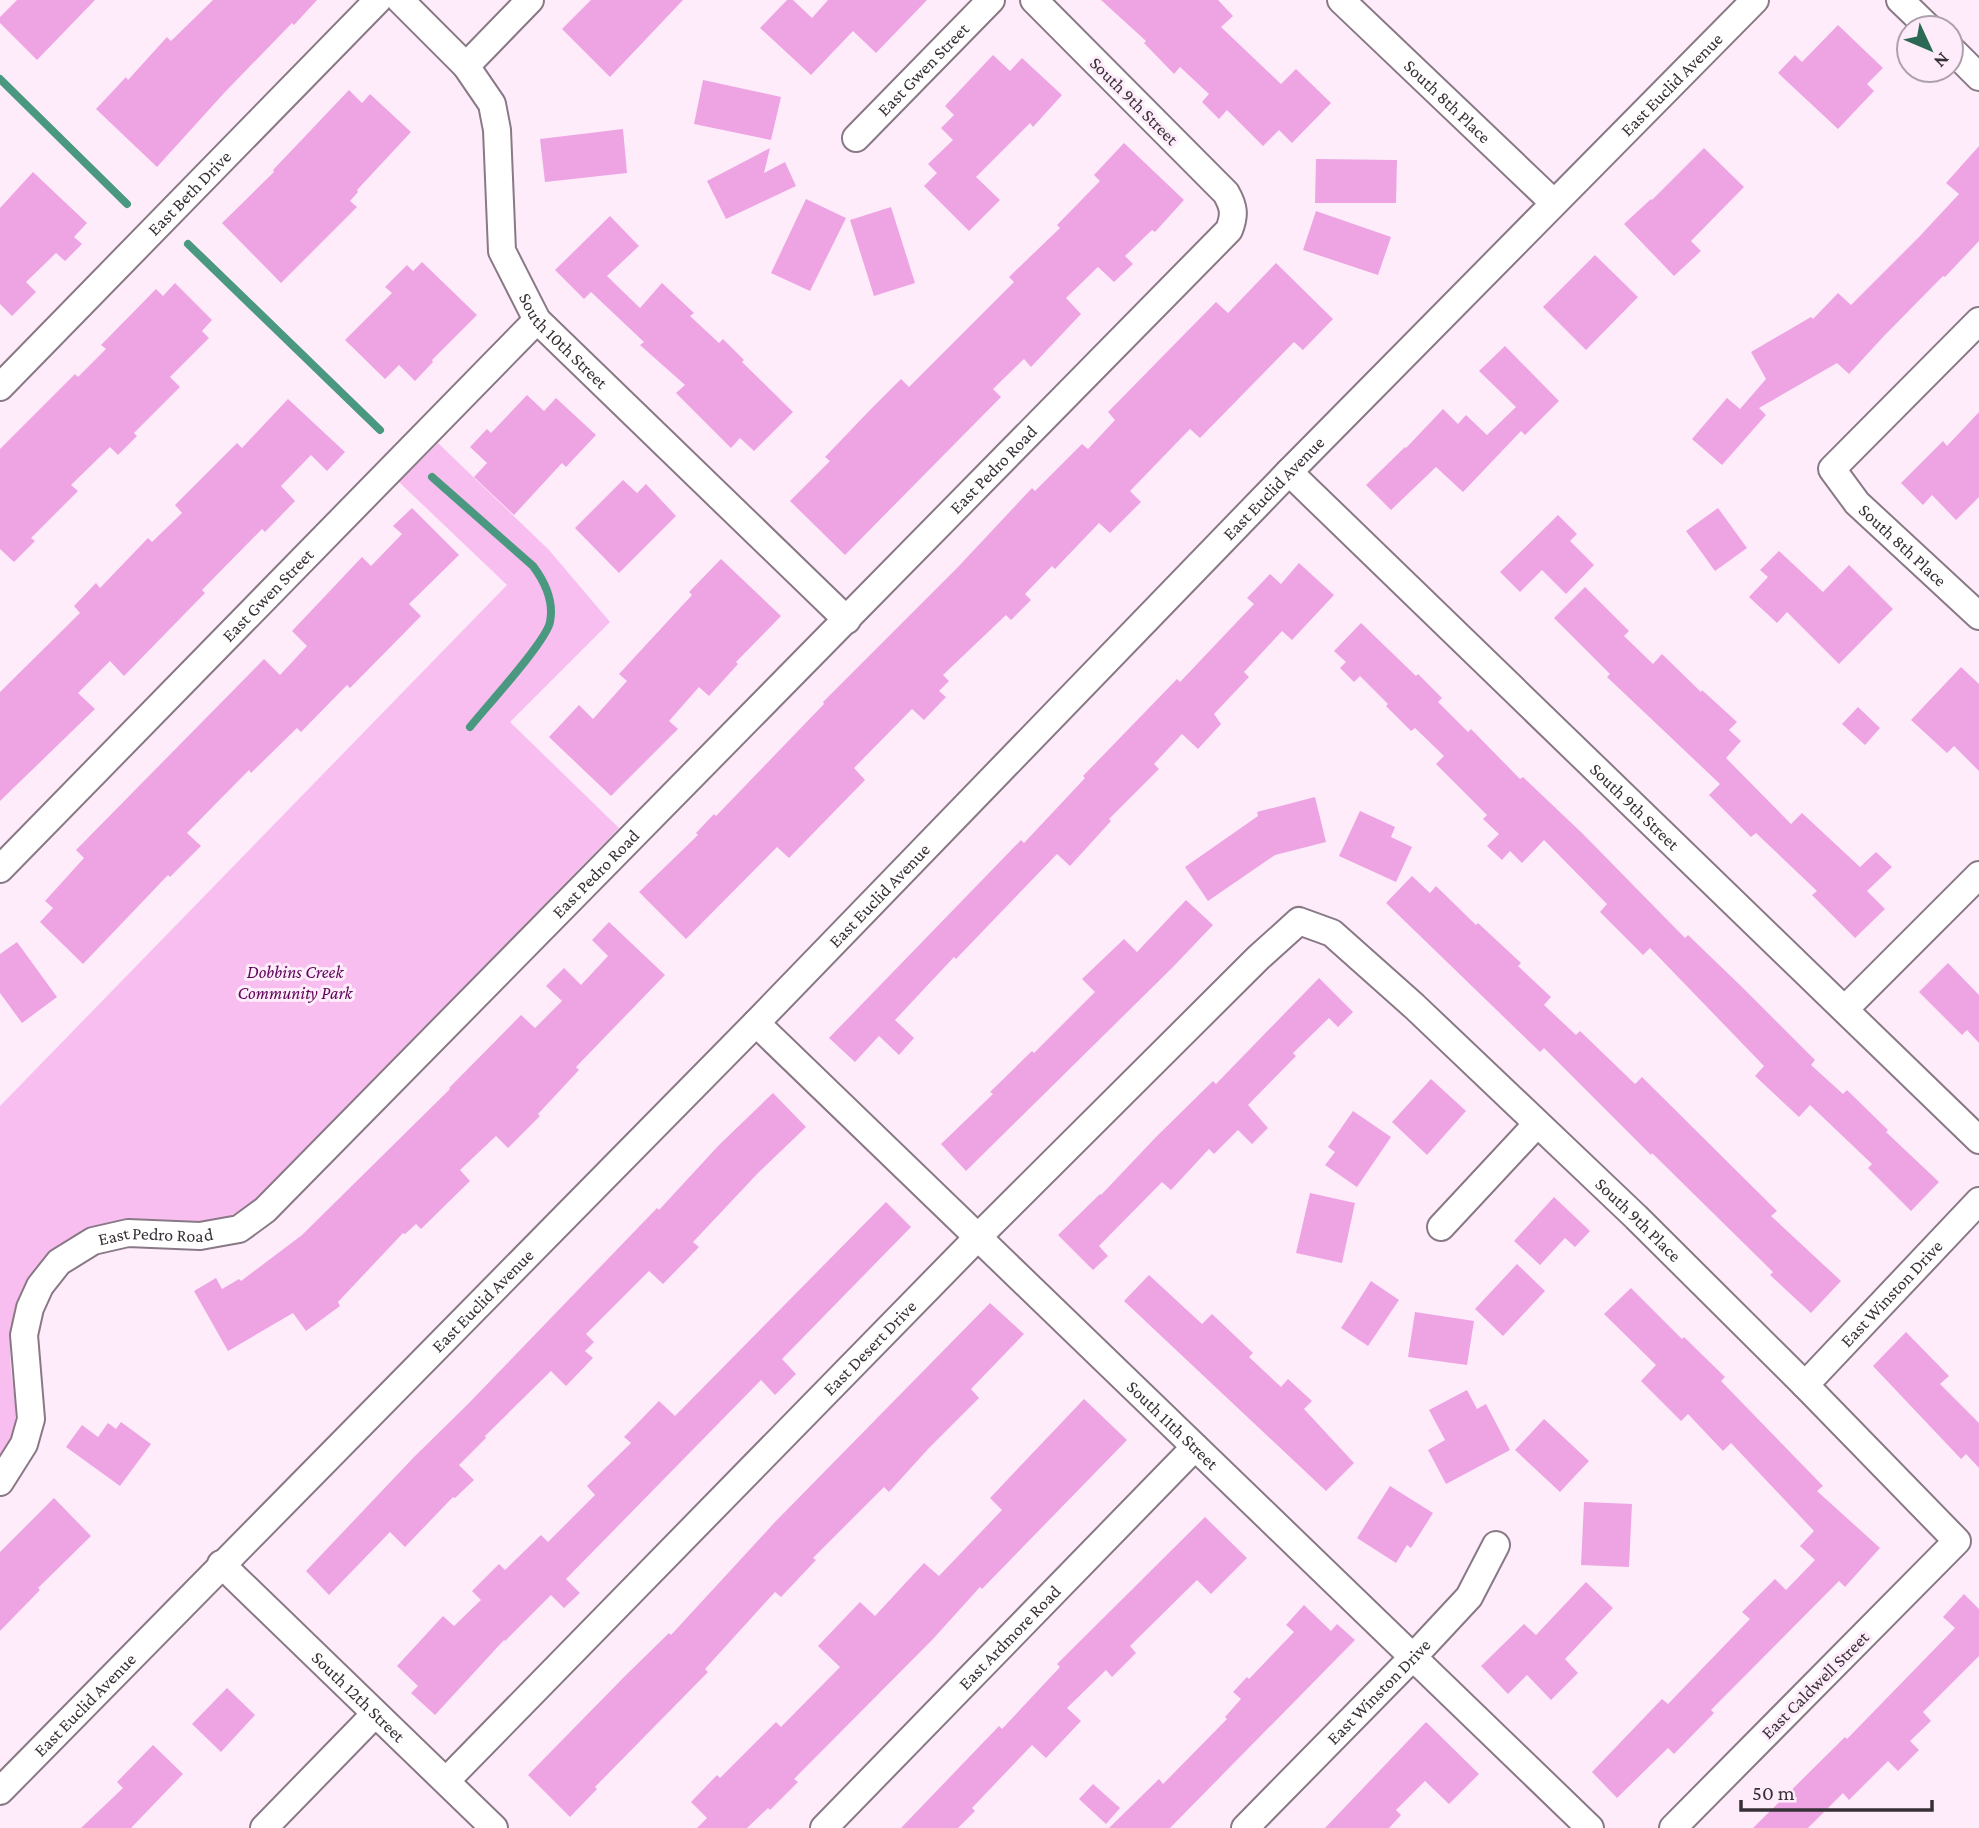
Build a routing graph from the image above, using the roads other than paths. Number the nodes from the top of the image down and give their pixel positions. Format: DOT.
graph roads {
  1 [pos="378,0"];
  2 [pos="400,0"];
  3 [pos="530,0"];
  4 [pos="991,0"];
  5 [pos="1034,0"];
  6 [pos="1341,0"];
  7 [pos="1755,0"];
  8 [pos="1900,0"];
  9 [pos="1914,14"];
  10 [pos="1965,63"];
  11 [pos="466,66"];
  12 [pos="1979,77"];
  13 [pos="856,138"];
  14 [pos="1232,204"];
  15 [pos="1554,204"];
  16 [pos="537,320"];
  17 [pos="1979,321"];
  18 [pos="0,387"];
  19 [pos="1289,472"];
  20 [pos="1979,616"];
  21 [pos="846,620"];
  22 [pos="0,869"];
  23 [pos="1979,875"];
  24 [pos="1299,921"];
  25 [pos="1844,1009"];
  26 [pos="756,1023"];
  27 [pos="1537,1124"];
  28 [pos="1979,1140"];
  29 [pos="1979,1201"];
  30 [pos="1441,1227"];
  31 [pos="978,1237"];
  32 [pos="1805,1385"];
  33 [pos="1195,1447"];
  34 [pos="0,1482"];
  35 [pos="1957,1541"];
  36 [pos="1496,1545"];
  37 [pos="222,1564"];
  38 [pos="1415,1656"];
  39 [pos="375,1714"];
  40 [pos="446,1781"];
  41 [pos="0,1791"];
  42 [pos="264,1828"];
  43 [pos="494,1828"];
  44 [pos="824,1828"];
  45 [pos="1245,1828"];
  46 [pos="1590,1828"];
  47 [pos="1673,1828"];
  1 -- 18 [label="street, East Beth Drive"];
  2 -- 11 [label="street, South 10th Street"];
  3 -- 11 [label="street"];
  4 -- 13 [label="street, East Gwen Street"];
  5 -- 14 [label="street, South 9th Street"];
  6 -- 15 [label="street, South 8th Place"];
  7 -- 15 [label="street, East Euclid Avenue"];
  8 -- 9 [label="street"];
  10 -- 12 [label="street"];
  11 -- 16 [label="street, South 10th Street"];
  14 -- 21 [label="street, East Pedro Road"];
  15 -- 19 [label="street, East Euclid Avenue"];
  16 -- 21 [label="street, South 10th Street"];
  16 -- 22 [label="street, East Gwen Street"];
  17 -- 20 [label="street, South 8th Place"];
  19 -- 25 [label="street, South 9th Street"];
  19 -- 26 [label="street, East Euclid Avenue"];
  21 -- 34 [label="street, East Pedro Road"];
  23 -- 25 [label="street"];
  24 -- 27 [label="street, South 9th Place"];
  24 -- 31 [label="street, East Desert Drive"];
  25 -- 28 [label="street, South 9th Street"];
  26 -- 31 [label="street, South 11th Street"];
  26 -- 37 [label="street, East Euclid Avenue"];
  27 -- 30 [label="street"];
  27 -- 32 [label="street, South 9th Place"];
  29 -- 32 [label="street, East Winston Drive"];
  31 -- 33 [label="street, South 11th Street"];
  31 -- 40 [label="street, East Desert Drive"];
  32 -- 35 [label="street, South 9th Place"];
  33 -- 38 [label="street, South 11th Street"];
  33 -- 44 [label="street, East Ardmore Road"];
  35 -- 47 [label="street, East Caldwell Street"];
  36 -- 38 [label="street, East Winston Drive"];
  37 -- 39 [label="street, South 12th Street"];
  37 -- 41 [label="street, East Euclid Avenue"];
  38 -- 45 [label="street, East Winston Drive"];
  38 -- 46 [label="street, South 11th Street"];
  39 -- 40 [label="street, South 12th Street"];
  39 -- 42 [label="street"];
  40 -- 43 [label="street, South 12th Street"];
}
